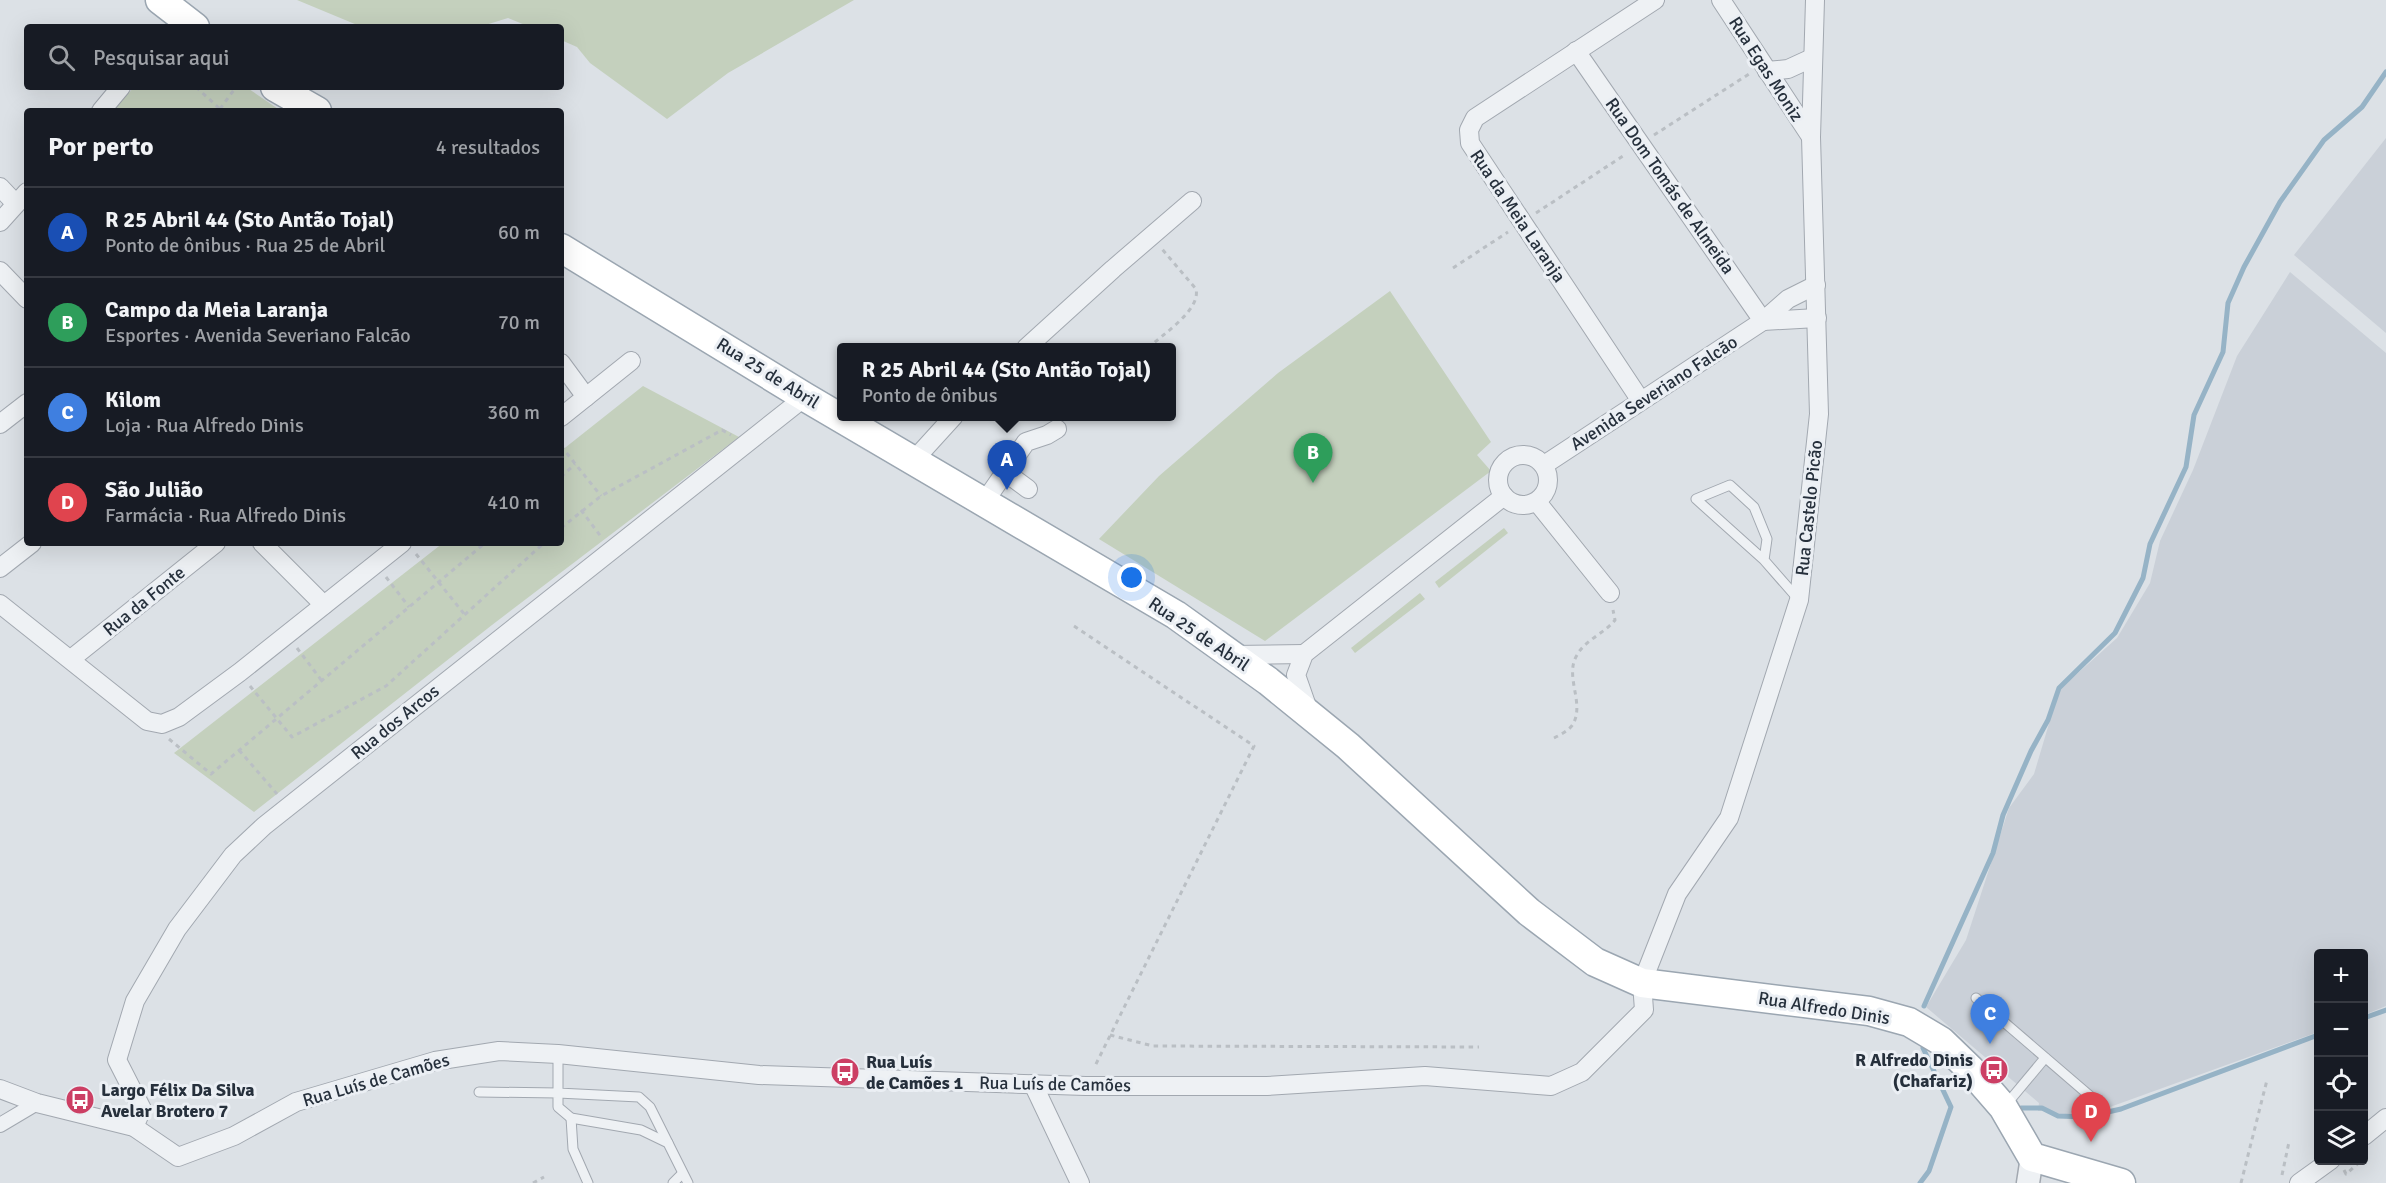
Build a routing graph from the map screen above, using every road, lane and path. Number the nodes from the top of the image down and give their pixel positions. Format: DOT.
graph roads {
  1 [pos="1654,0"];
  2 [pos="1721,0"];
  3 [pos="1815,0"];
  4 [pos="1576,51"];
  5 [pos="1812,58"];
  6 [pos="1766,68"];
  7 [pos="118,90"];
  8 [pos="199,90"];
  9 [pos="234,90"];
  10 [pos="280,90"];
  11 [pos="104,108"];
  12 [pos="218,108"];
  13 [pos="221,108"];
  14 [pos="312,108"];
  15 [pos="1811,137"];
  16 [pos="1641,144"];
  17 [pos="0,187"];
  18 [pos="21,198"];
  19 [pos="1192,201"];
  20 [pos="0,222"];
  21 [pos="1523,223"];
  22 [pos="1151,236"];
  23 [pos="564,250"];
  24 [pos="1453,268"];
  25 [pos="0,271"];
  26 [pos="1816,285"];
  27 [pos="24,296"];
  28 [pos="1816,318"];
  29 [pos="1763,321"];
  30 [pos="1032,343"];
  31 [pos="1154,343"];
  32 [pos="631,362"];
  33 [pos="564,367"];
  34 [pos="586,397"];
  35 [pos="805,397"];
  36 [pos="1641,400"];
  37 [pos="24,405"];
  38 [pos="564,415"];
  39 [pos="837,415"];
  40 [pos="847,421"];
  41 [pos="950,421"];
  42 [pos="0,424"];
  43 [pos="1057,429"];
  44 [pos="746,445"];
  45 [pos="564,450"];
  46 [pos="914,460"];
  47 [pos="576,464"];
  48 [pos="1544,465"];
  49 [pos="1005,472"];
  50 [pos="564,474"];
  51 [pos="1028,489"];
  52 [pos="601,496"];
  53 [pos="1504,496"];
  54 [pos="985,501"];
  55 [pos="1537,502"];
  56 [pos="581,510"];
  57 [pos="564,525"];
  58 [pos="28,546"];
  59 [pos="212,546"];
  60 [pos="265,546"];
  61 [pos="481,546"];
  62 [pos="541,546"];
  63 [pos="408,547"];
  64 [pos="611,550"];
  65 [pos="1764,560"];
  66 [pos="375,564"];
  67 [pos="0,568"];
  68 [pos="438,582"];
  69 [pos="1610,593"];
  70 [pos="1799,600"];
  71 [pos="0,604"];
  72 [pos="324,605"];
  73 [pos="409,607"];
  74 [pos="465,615"];
  75 [pos="1074,626"];
  76 [pos="287,635"];
  77 [pos="1230,654"];
  78 [pos="1298,654"];
  79 [pos="71,659"];
  80 [pos="240,672"];
  81 [pos="1296,675"];
  82 [pos="321,681"];
  83 [pos="1268,681"];
  84 [pos="1311,716"];
  85 [pos="277,719"];
  86 [pos="147,721"];
  87 [pos="1554,738"];
  88 [pos="239,750"];
  89 [pos="279,796"];
  90 [pos="1642,983"];
  91 [pos="1976,998"];
  92 [pos="1110,1035"];
  93 [pos="1479,1047"];
  94 [pos="558,1054"];
  95 [pos="2045,1058"];
  96 [pos="2267,1080"];
  97 [pos="1033,1084"];
  98 [pos="1086,1086"];
  99 [pos="0,1089"];
  100 [pos="479,1092"];
  101 [pos="558,1093"];
  102 [pos="2090,1096"];
  103 [pos="37,1103"];
  104 [pos="2003,1107"];
  105 [pos="571,1118"];
  106 [pos="2386,1118"];
  107 [pos="0,1125"];
  108 [pos="134,1127"];
  109 [pos="2368,1133"];
  110 [pos="2289,1142"];
  111 [pos="668,1143"];
  112 [pos="2325,1165"];
  113 [pos="2030,1170"];
  114 [pos="682,1174"];
  115 [pos="544,1177"];
  116 [pos="533,1183"];
  117 [pos="588,1183"];
  118 [pos="673,1183"];
  119 [pos="688,1183"];
  120 [pos="1080,1183"];
  121 [pos="2121,1183"];
  122 [pos="2241,1183"];
  123 [pos="2281,1183"];
  124 [pos="2299,1183"];
  1 -- 4 [label="street, Rua da Meia Laranja"];
  2 -- 6 [label="street, Rua Egas Moniz"];
  3 -- 5 [label="street, Rua Castelo Picão"];
  4 -- 16 [label="street, Rua Dom Tomás de Almeida"];
  4 -- 21 [label="street, Rua da Meia Laranja"];
  5 -- 6 [label="street"];
  5 -- 15 [label="street, Rua Castelo Picão"];
  6 -- 15 [label="street, Rua Egas Moniz"];
  6 -- 16 [label="path"];
  7 -- 11 [label="street"];
  8 -- 12 [label="path"];
  9 -- 13 [label="path"];
  10 -- 14 [label="main road"];
  15 -- 26 [label="street, Rua Castelo Picão"];
  16 -- 21 [label="path"];
  16 -- 29 [label="street, Rua Dom Tomás de Almeida"];
  17 -- 18 [label="street"];
  18 -- 20 [label="street"];
  19 -- 22 [label="street"];
  21 -- 24 [label="path"];
  21 -- 36 [label="street, Rua da Meia Laranja"];
  22 -- 30 [label="street"];
  22 -- 31 [label="path"];
  23 -- 35 [label="main road, Rua 25 de Abril"];
  25 -- 27 [label="street"];
  26 -- 28 [label="street, Rua Castelo Picão"];
  26 -- 29 [label="street, Avenida Severiano Falcão"];
  28 -- 29 [label="street"];
  28 -- 70 [label="street, Rua Castelo Picão"];
  29 -- 36 [label="street, Avenida Severiano Falcão"];
  32 -- 34 [label="street"];
  33 -- 34 [label="street"];
  34 -- 38 [label="street"];
  35 -- 39 [label="main road, Rua 25 de Abril"];
  35 -- 44 [label="street, Rua dos Arcos"];
  36 -- 48 [label="street, Avenida Severiano Falcão"];
  37 -- 42 [label="street"];
  40 -- 46 [label="main road, Rua 25 de Abril"];
  41 -- 46 [label="street"];
  43 -- 49 [label="street"];
  44 -- 52 [label="path"];
  44 -- 64 [label="street, Rua dos Arcos"];
  45 -- 47 [label="path"];
  46 -- 54 [label="main road, Rua 25 de Abril"];
  47 -- 50 [label="path"];
  47 -- 52 [label="path"];
  48 -- 53 [label="street"];
  48 -- 55 [label="street"];
  49 -- 51 [label="street"];
  49 -- 54 [label="street"];
  52 -- 56 [label="path"];
  53 -- 55 [label="street"];
  53 -- 78 [label="street"];
  54 -- 77 [label="main road, Rua 25 de Abril"];
  55 -- 69 [label="street"];
  56 -- 57 [label="path"];
  56 -- 64 [label="path"];
  58 -- 67 [label="street"];
  59 -- 79 [label="street, Rua da Fonte"];
  60 -- 72 [label="street"];
  61 -- 68 [label="path"];
  62 -- 74 [label="path"];
  63 -- 66 [label="street"];
  63 -- 68 [label="path"];
  64 -- 108 [label="street, Rua dos Arcos"];
  65 -- 65 [label="lane"];
  65 -- 70 [label="lane"];
  66 -- 72 [label="street"];
  66 -- 73 [label="path"];
  68 -- 73 [label="path"];
  68 -- 74 [label="path"];
  69 -- 87 [label="path"];
  70 -- 90 [label="street, Rua Castelo Picão"];
  71 -- 79 [label="street"];
  72 -- 76 [label="street"];
  73 -- 82 [label="path"];
  74 -- 85 [label="path"];
  75 -- 92 [label="path"];
  76 -- 80 [label="street"];
  76 -- 82 [label="path"];
  77 -- 78 [label="street"];
  77 -- 83 [label="main road, Rua 25 de Abril"];
  78 -- 81 [label="street"];
  78 -- 83 [label="street"];
  79 -- 86 [label="street"];
  80 -- 85 [label="path"];
  80 -- 86 [label="street"];
  81 -- 83 [label="street"];
  81 -- 84 [label="street"];
  82 -- 85 [label="path"];
  83 -- 84 [label="main road, Rua 25 de Abril"];
  84 -- 90 [label="main road, Rua 25 de Abril"];
  85 -- 88 [label="path"];
  86 -- 88 [label="path"];
  88 -- 89 [label="path"];
  90 -- 98 [label="street, Rua Luís de Camões"];
  90 -- 104 [label="main road, Rua Alfredo Dinis"];
  91 -- 95 [label="lane"];
  92 -- 93 [label="path"];
  92 -- 98 [label="path"];
  94 -- 97 [label="street, Rua Luís de Camões"];
  94 -- 101 [label="lane"];
  94 -- 108 [label="street, Rua Luís de Camões"];
  95 -- 102 [label="lane"];
  95 -- 104 [label="lane"];
  96 -- 122 [label="path"];
  97 -- 98 [label="street, Rua Luís de Camões"];
  97 -- 120 [label="street"];
  99 -- 103 [label="street"];
  100 -- 101 [label="lane"];
  101 -- 105 [label="lane"];
  101 -- 111 [label="lane"];
  103 -- 107 [label="street"];
  103 -- 108 [label="street"];
  104 -- 113 [label="main road, Rua Alfredo Dinis"];
  105 -- 111 [label="lane"];
  105 -- 117 [label="lane"];
  106 -- 109 [label="street"];
  110 -- 123 [label="path"];
  111 -- 114 [label="lane"];
  112 -- 124 [label="street"];
  113 -- 121 [label="main road, Rua Alfredo Dinis"];
  114 -- 118 [label="lane"];
  114 -- 119 [label="lane"];
  115 -- 116 [label="path"];
}
